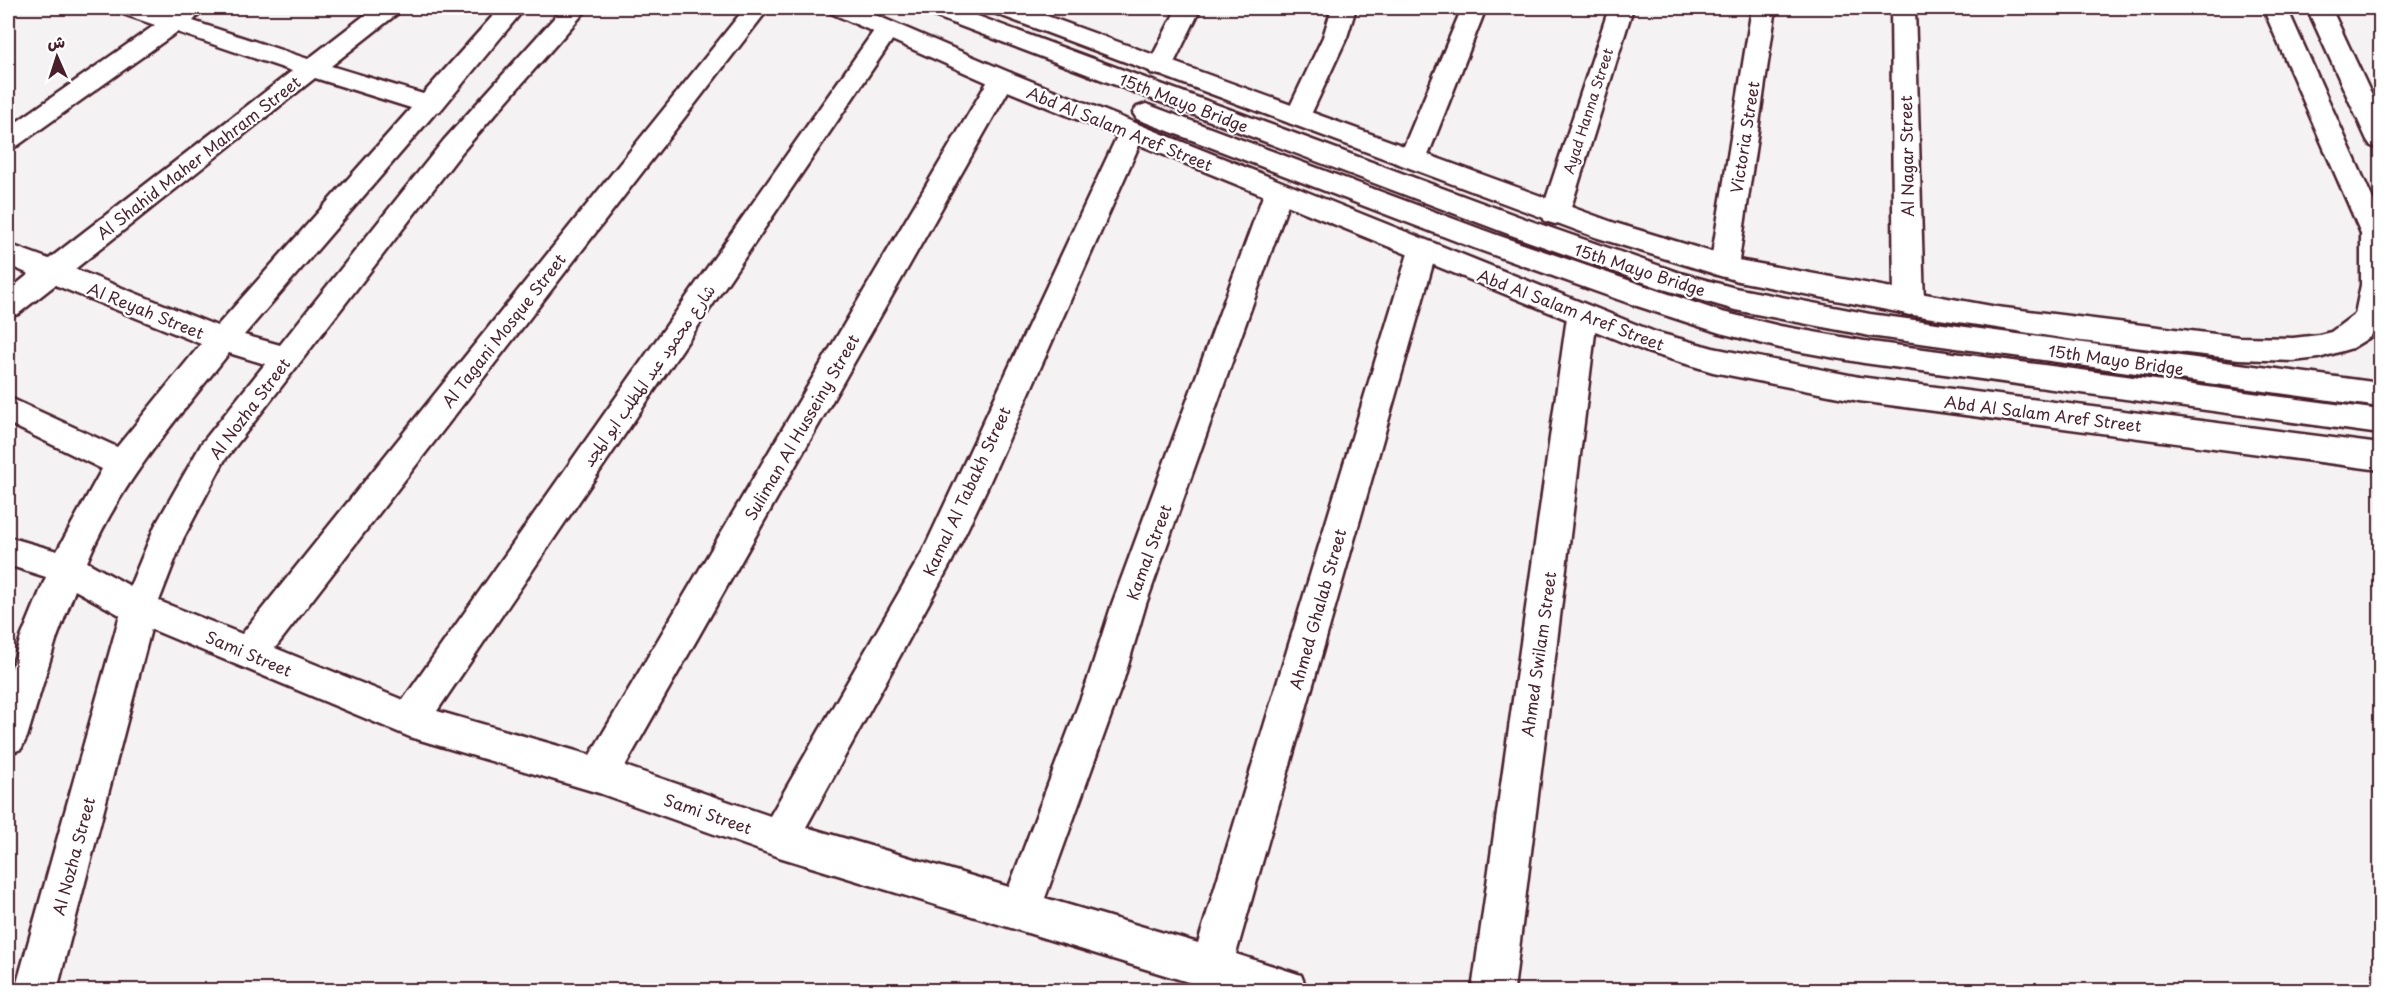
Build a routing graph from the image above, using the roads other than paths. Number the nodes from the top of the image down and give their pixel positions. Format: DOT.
graph roads {
  1 [pos="129,8"];
  2 [pos="195,8"];
  3 [pos="389,8"];
  4 [pos="513,8"];
  5 [pos="576,8"];
  6 [pos="757,8"];
  7 [pos="840,8"];
  8 [pos="934,8"];
  9 [pos="1003,8"];
  10 [pos="1189,8"];
  11 [pos="1344,8"];
  12 [pos="1474,8"];
  13 [pos="1621,8"];
  14 [pos="1764,8"];
  15 [pos="1903,8"];
  16 [pos="2274,8"];
  17 [pos="2319,8"];
  18 [pos="1036,13"];
  19 [pos="174,23"];
  20 [pos="887,30"];
  21 [pos="312,69"];
  22 [pos="1002,79"];
  23 [pos="1139,98"];
  24 [pos="430,105"];
  25 [pos="1298,117"];
  26 [pos="8,140"];
  27 [pos="2380,140"];
  28 [pos="1413,158"];
  29 [pos="1278,193"];
  30 [pos="1555,214"];
  31 [pos="2378,240"];
  32 [pos="1423,250"];
  33 [pos="8,254"];
  34 [pos="1724,267"];
  35 [pos="52,271"];
  36 [pos="1909,304"];
  37 [pos="8,306"];
  38 [pos="1582,317"];
  39 [pos="222,340"];
  40 [pos="287,359"];
  41 [pos="2380,395"];
  42 [pos="8,409"];
  43 [pos="2380,422"];
  44 [pos="2380,457"];
  45 [pos="122,464"];
  46 [pos="8,551"];
  47 [pos="67,568"];
  48 [pos="139,608"];
  49 [pos="249,653"];
  50 [pos="410,720"];
  51 [pos="8,737"];
  52 [pos="599,775"];
  53 [pos="779,838"];
  54 [pos="1020,911"];
  55 [pos="1211,968"];
  56 [pos="36,990"];
  57 [pos="1286,990"];
  58 [pos="1493,990"];
  1 -- 19 [label="main road"];
  2 -- 19 [label="main road"];
  3 -- 21 [label="main road, Al Shahid Maher Mahram Street"];
  4 -- 24 [label="main road"];
  5 -- 40 [label="main road, Al Nozha Street"];
  6 -- 49 [label="main road, Al Tagani Mosque Street"];
  7 -- 20 [label="main road, Abd Al Salam Aref Street"];
  8 -- 23 [label="main road, 15th Mayo Bridge"];
  9 -- 18 [label="main road, Abd Al Salam Aref Street"];
  10 -- 23 [label="main road, Kamal Al Tabakh Street"];
  11 -- 25 [label="main road"];
  12 -- 28 [label="main road"];
  13 -- 30 [label="main road, Ayad Hanna Street"];
  14 -- 34 [label="main road, Victoria Street"];
  15 -- 36 [label="main road, Al Nagar Street"];
  16 -- 31 [label="main road"];
  17 -- 27 [label="main road"];
  18 -- 23 [label="main road, Abd Al Salam Aref Street"];
  19 -- 21 [label="main road"];
  19 -- 26 [label="main road"];
  20 -- 22 [label="main road, Abd Al Salam Aref Street"];
  20 -- 50 [label="main road, شارع محمود عبد المطلب ابو المجد"];
  21 -- 24 [label="main road"];
  21 -- 35 [label="main road, Al Shahid Maher Mahram Street"];
  22 -- 23 [label="main road, Abd Al Salam Aref Street"];
  22 -- 52 [label="main road, Suliman Al Husseiny Street"];
  23 -- 25 [label="main road, Abd Al Salam Aref Street"];
  23 -- 29 [label="main road, Abd Al Salam Aref Street"];
  23 -- 41 [label="main road, 15th Mayo Bridge"];
  23 -- 43 [label="main road, 15th Mayo Bridge"];
  23 -- 53 [label="main road, Kamal Al Tabakh Street"];
  24 -- 39 [label="main road"];
  25 -- 28 [label="main road, Abd Al Salam Aref Street"];
  28 -- 30 [label="main road, Abd Al Salam Aref Street"];
  29 -- 32 [label="main road, Abd Al Salam Aref Street"];
  29 -- 54 [label="main road, Kamal Street"];
  30 -- 34 [label="main road, Abd Al Salam Aref Street"];
  31 -- 36 [label="main road, Abd Al Salam Aref Street"];
  32 -- 38 [label="main road, Abd Al Salam Aref Street"];
  32 -- 55 [label="main road, Ahmed Ghalab Street"];
  33 -- 35 [label="main road, Al Reyah Street"];
  34 -- 36 [label="main road, Abd Al Salam Aref Street"];
  35 -- 37 [label="main road, Al Shahid Maher Mahram Street"];
  35 -- 39 [label="main road, Al Reyah Street"];
  38 -- 44 [label="main road, Abd Al Salam Aref Street"];
  38 -- 58 [label="main road, Ahmed Swilam Street"];
  39 -- 40 [label="main road, Al Reyah Street"];
  39 -- 45 [label="main road"];
  40 -- 48 [label="main road, Al Nozha Street"];
  42 -- 45 [label="main road"];
  45 -- 47 [label="main road"];
  46 -- 47 [label="main road, Sami Street"];
  47 -- 48 [label="main road, Sami Street"];
  47 -- 51 [label="main road"];
  48 -- 49 [label="main road, Sami Street"];
  48 -- 56 [label="main road, Al Nozha Street"];
  49 -- 50 [label="main road, Sami Street"];
  50 -- 52 [label="main road, Sami Street"];
  52 -- 53 [label="main road, Sami Street"];
  53 -- 54 [label="main road, Sami Street"];
  54 -- 55 [label="main road, Sami Street"];
  55 -- 57 [label="main road, Sami Street"];
}
